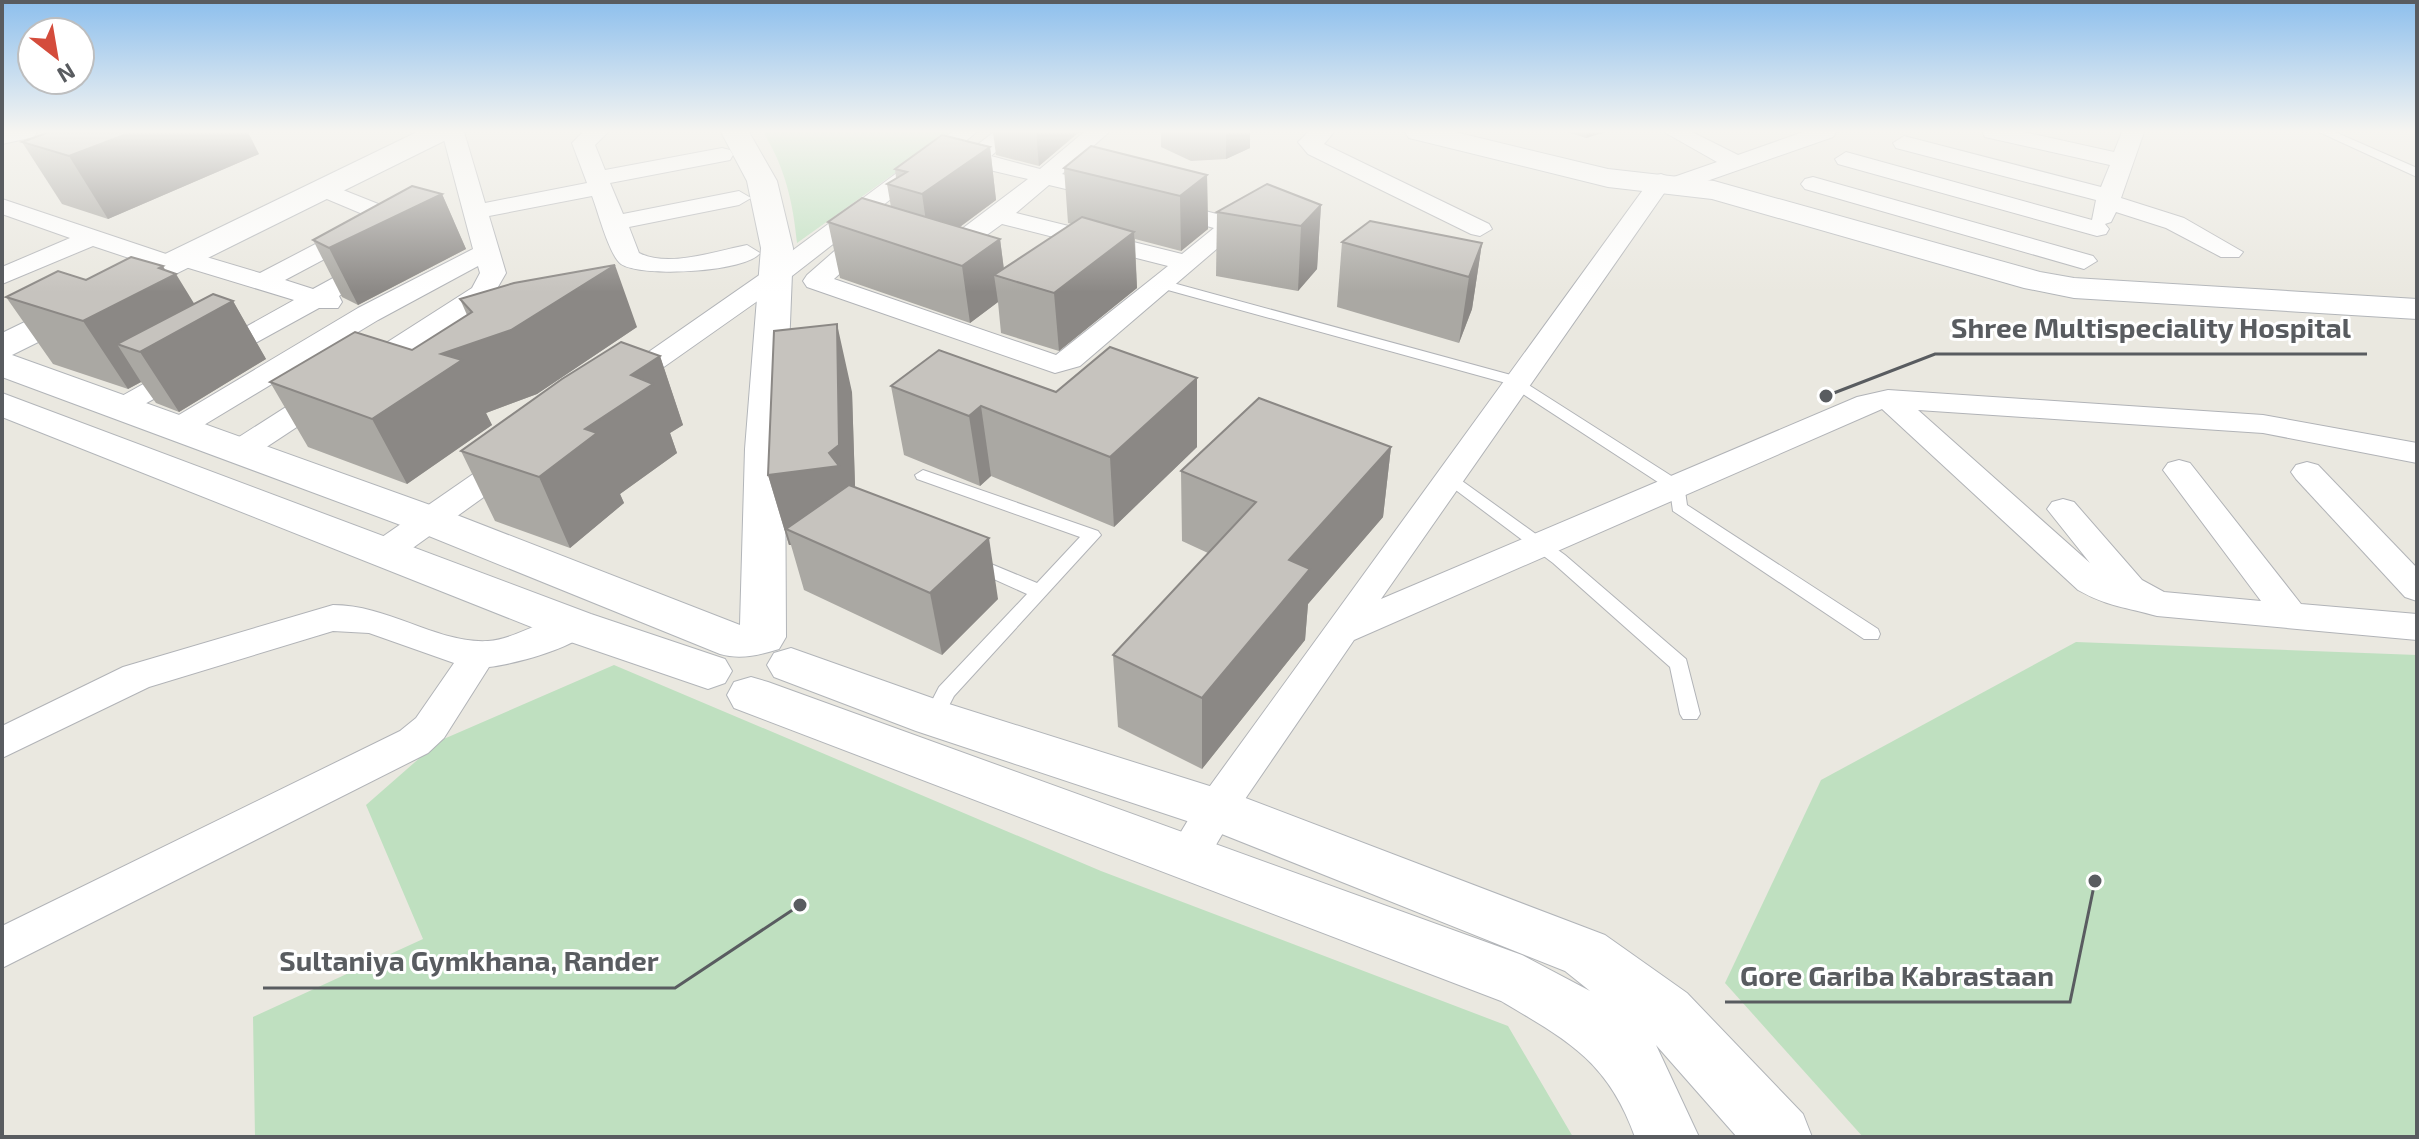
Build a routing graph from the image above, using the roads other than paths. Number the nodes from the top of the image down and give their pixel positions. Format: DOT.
graph roads {
  1 [pos="331,185"];
  2 [pos="468,185"];
  3 [pos="586,185"];
  4 [pos="600,185"];
  5 [pos="735,185"];
  6 [pos="763,185"];
  7 [pos="923,185"];
  8 [pos="964,185"];
  9 [pos="1034,185"];
  10 [pos="1084,185"];
  11 [pos="1390,185"];
  12 [pos="1667,185"];
  13 [pos="1687,185"];
  14 [pos="1816,185"];
  15 [pos="1940,185"];
  16 [pos="2058,185"];
  17 [pos="2113,185"];
  18 [pos="1092,187"];
  19 [pos="323,189"];
  20 [pos="1019,196"];
  21 [pos="739,198"];
  22 [pos="2109,199"];
  23 [pos="2,206"];
  24 [pos="475,212"];
  25 [pos="387,216"];
  26 [pos="998,216"];
  27 [pos="614,223"];
  28 [pos="1041,225"];
  29 [pos="887,229"];
  30 [pos="1480,229"];
  31 [pos="2097,229"];
  32 [pos="928,235"];
  33 [pos="92,237"];
  34 [pos="1102,241"];
  35 [pos="957,243"];
  36 [pos="486,252"];
  37 [pos="2230,252"];
  38 [pos="937,260"];
  39 [pos="177,261"];
  40 [pos="1187,263"];
  41 [pos="965,269"];
  42 [pos="2079,274"];
  43 [pos="2,276"];
  44 [pos="755,276"];
  45 [pos="262,282"];
  46 [pos="1162,284"];
  47 [pos="317,298"];
  48 [pos="2417,309"];
  49 [pos="368,314"];
  50 [pos="998,319"];
  51 [pos="975,336"];
  52 [pos="2,347"];
  53 [pos="2,364"];
  54 [pos="1515,382"];
  55 [pos="1888,399"];
  56 [pos="599,400"];
  57 [pos="2,404"];
  58 [pos="121,408"];
  59 [pos="178,428"];
  60 [pos="534,446"];
  61 [pos="239,451"];
  62 [pos="2417,453"];
  63 [pos="2179,470"];
  64 [pos="2307,472"];
  65 [pos="923,475"];
  66 [pos="1451,478"];
  67 [pos="1678,488"];
  68 [pos="2063,509"];
  69 [pos="429,520"];
  70 [pos="1538,544"];
  71 [pos="384,552"];
  72 [pos="953,555"];
  73 [pos="2417,589"];
  74 [pos="1040,592"];
  75 [pos="2142,598"];
  76 [pos="2292,617"];
  77 [pos="575,626"];
  78 [pos="2417,627"];
  79 [pos="1343,630"];
  80 [pos="1871,634"];
  81 [pos="479,654"];
  82 [pos="750,658"];
  83 [pos="1690,714"];
  84 [pos="933,718"];
  85 [pos="2,743"];
  86 [pos="1216,809"];
  87 [pos="1188,855"];
  88 [pos="2,948"];
  89 [pos="1667,1137"];
  90 [pos="1780,1137"];
  1 -- 19 [label="main road"];
  2 -- 24 [label="street"];
  3 -- 24 [label="street"];
  4 -- 27 [label="street"];
  5 -- 21 [label="main road"];
  6 -- 44 [label="main road"];
  7 -- 29 [label="street"];
  8 -- 20 [label="street"];
  9 -- 20 [label="street"];
  10 -- 18 [label="street"];
  11 -- 30 [label="street"];
  12 -- 54 [label="street"];
  13 -- 42 [label="main road"];
  14 -- 42 [label="street"];
  15 -- 31 [label="street"];
  16 -- 22 [label="street"];
  17 -- 22 [label="street"];
  18 -- 28 [label="street"];
  18 -- 40 [label="street"];
  19 -- 25 [label="street"];
  19 -- 39 [label="main road"];
  20 -- 26 [label="street"];
  21 -- 27 [label="street"];
  21 -- 44 [label="main road"];
  22 -- 31 [label="street"];
  22 -- 37 [label="street"];
  23 -- 33 [label="street"];
  24 -- 36 [label="street"];
  25 -- 45 [label="street"];
  25 -- 47 [label="street"];
  26 -- 28 [label="street"];
  26 -- 35 [label="street"];
  27 -- 44 [label="street"];
  28 -- 34 [label="street"];
  29 -- 38 [label="street"];
  29 -- 44 [label="street"];
  29 -- 51 [label="street"];
  31 -- 42 [label="street"];
  32 -- 35 [label="street"];
  33 -- 39 [label="street"];
  33 -- 43 [label="street"];
  34 -- 40 [label="street"];
  34 -- 46 [label="street"];
  35 -- 38 [label="street"];
  36 -- 49 [label="street"];
  36 -- 61 [label="street"];
  38 -- 41 [label="street"];
  39 -- 45 [label="street"];
  39 -- 52 [label="main road"];
  40 -- 46 [label="street"];
  42 -- 48 [label="main road"];
  44 -- 56 [label="street"];
  44 -- 82 [label="main road"];
  45 -- 47 [label="street"];
  46 -- 51 [label="street"];
  46 -- 54 [label="lane"];
  47 -- 49 [label="street"];
  47 -- 58 [label="street"];
  49 -- 59 [label="street"];
  50 -- 51 [label="street"];
  53 -- 58 [label="main road"];
  54 -- 66 [label="street"];
  54 -- 67 [label="lane"];
  55 -- 62 [label="street"];
  55 -- 67 [label="street"];
  55 -- 75 [label="street"];
  57 -- 71 [label="main road"];
  58 -- 59 [label="main road"];
  59 -- 61 [label="main road"];
  60 -- 69 [label="street"];
  61 -- 69 [label="main road"];
  63 -- 76 [label="street"];
  64 -- 73 [label="street"];
  65 -- 74 [label="lane"];
  66 -- 70 [label="lane"];
  66 -- 79 [label="street"];
  67 -- 70 [label="street"];
  67 -- 80 [label="lane"];
  68 -- 75 [label="street"];
  69 -- 71 [label="street"];
  69 -- 82 [label="main road"];
  70 -- 79 [label="street"];
  70 -- 83 [label="lane"];
  71 -- 77 [label="main road"];
  72 -- 74 [label="lane"];
  74 -- 84 [label="lane"];
  75 -- 76 [label="street"];
  76 -- 78 [label="street"];
  77 -- 81 [label="street"];
  77 -- 82 [label="main road"];
  79 -- 86 [label="street"];
  81 -- 85 [label="street"];
  81 -- 88 [label="street"];
  82 -- 84 [label="main road"];
  82 -- 87 [label="main road"];
  84 -- 86 [label="main road"];
  86 -- 87 [label="street"];
  86 -- 90 [label="main road"];
  87 -- 89 [label="main road"];
}
